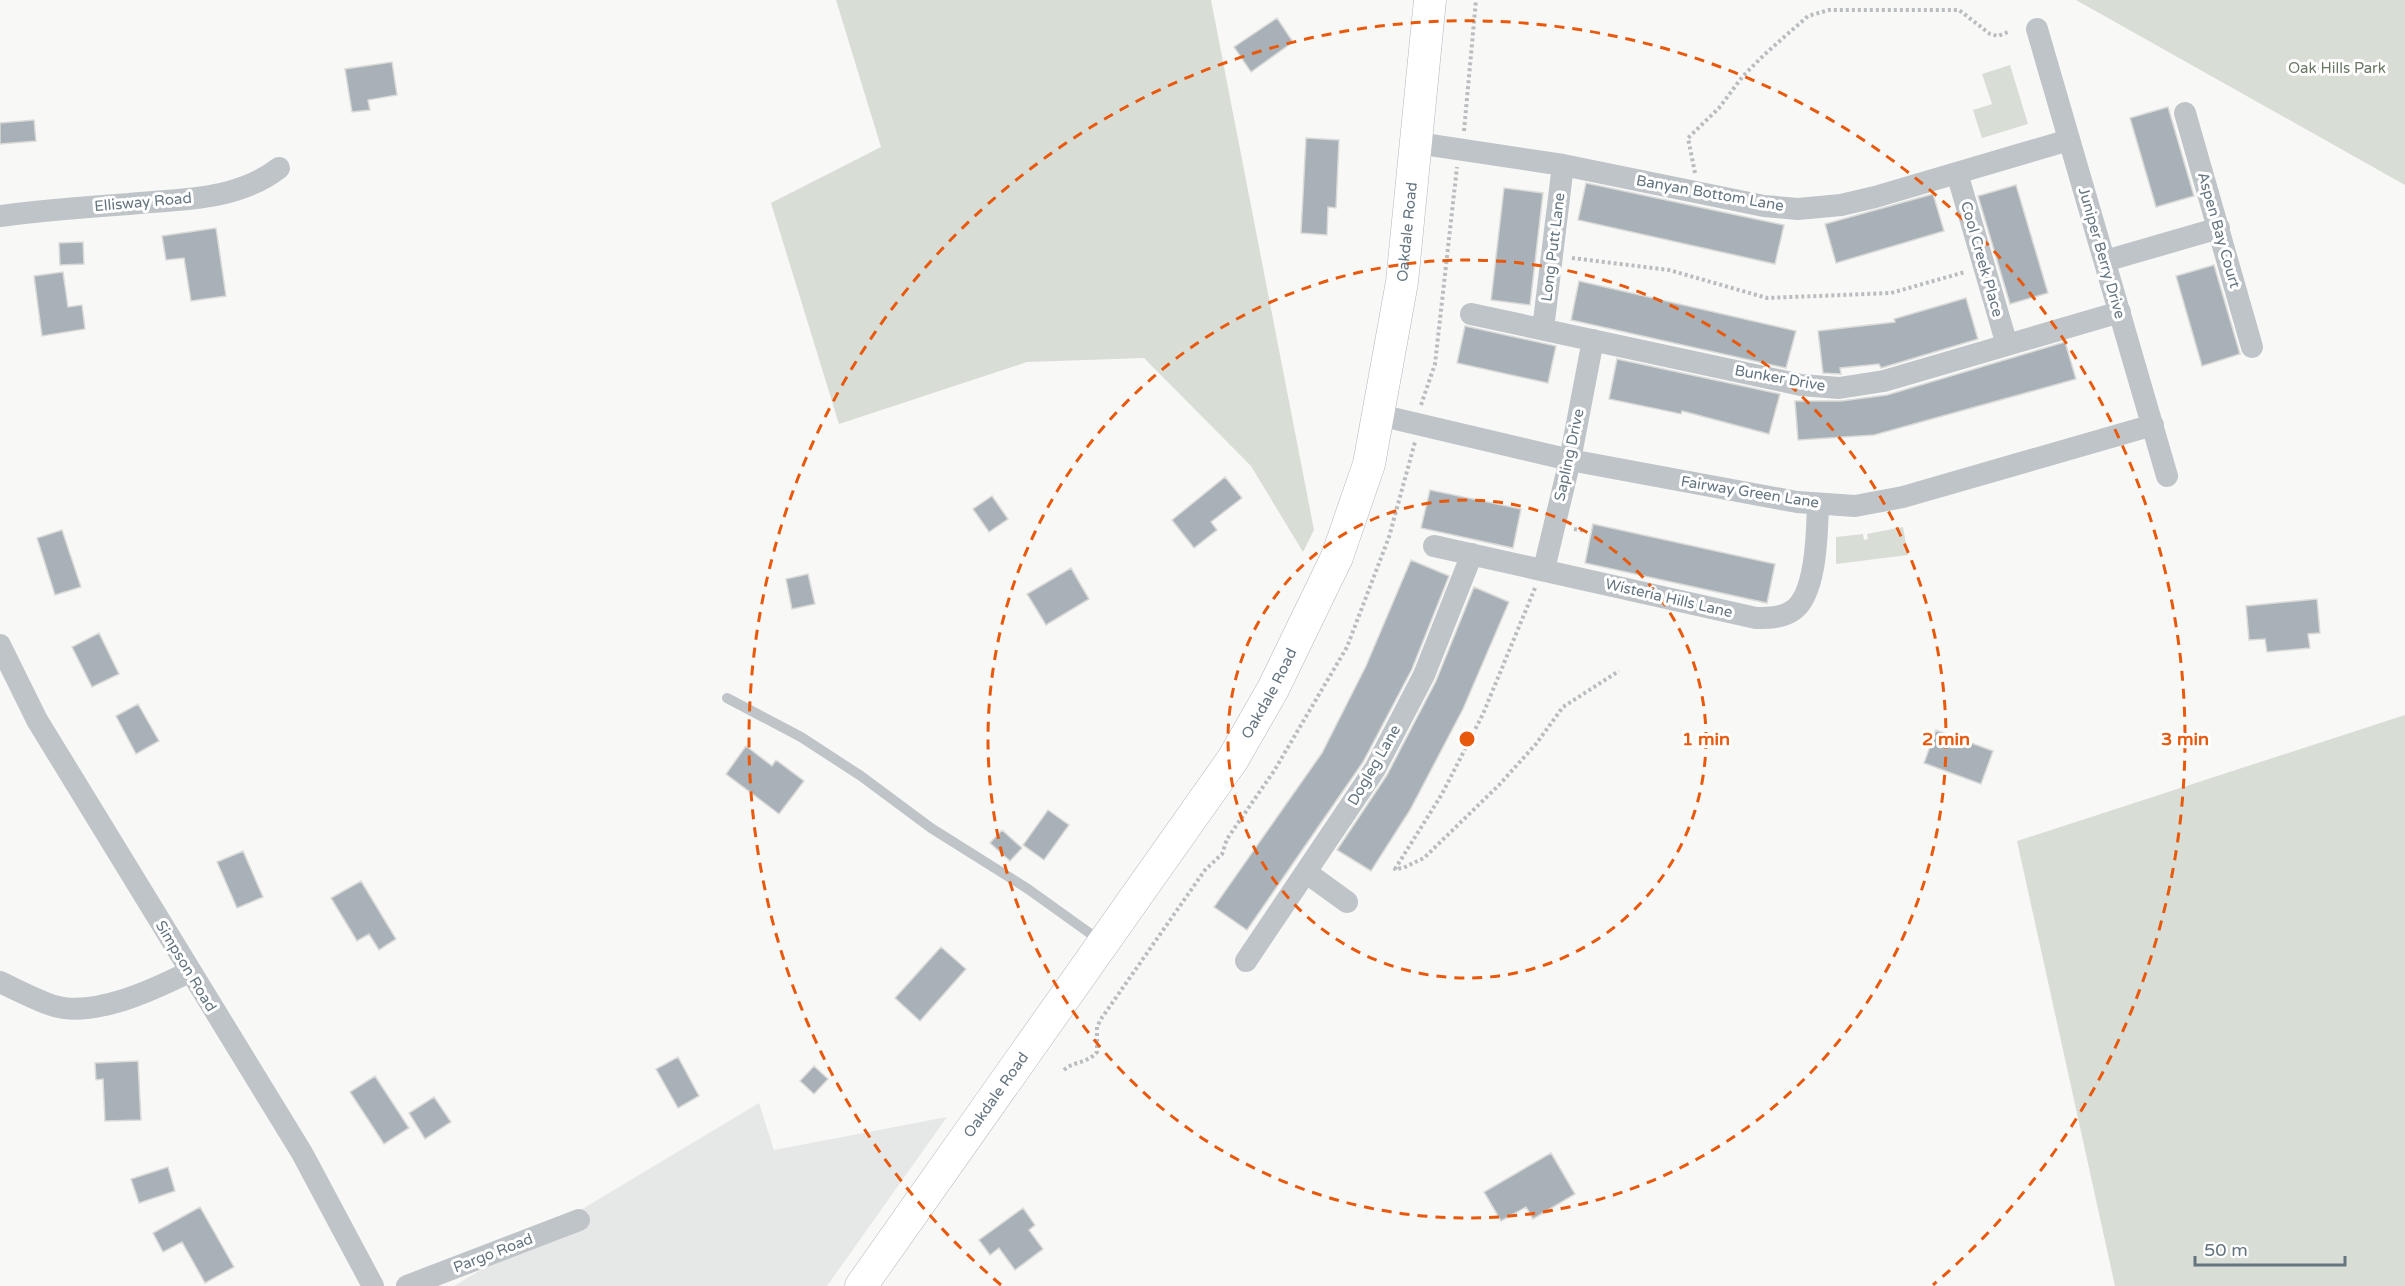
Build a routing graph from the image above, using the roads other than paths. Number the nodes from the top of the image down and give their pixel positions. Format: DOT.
graph roads {
  1 [pos="1430,0"];
  2 [pos="2037,29"];
  3 [pos="2185,113"];
  4 [pos="2069,140"];
  5 [pos="1417,143"];
  6 [pos="1563,165"];
  7 [pos="279,168"];
  8 [pos="1957,173"];
  9 [pos="0,216"];
  10 [pos="2219,228"];
  11 [pos="2105,261"];
  12 [pos="2120,312"];
  13 [pos="1471,314"];
  14 [pos="1543,329"];
  15 [pos="1593,340"];
  16 [pos="2007,345"];
  17 [pos="2252,347"];
  18 [pos="1380,415"];
  19 [pos="2153,425"];
  20 [pos="1570,460"];
  21 [pos="2167,476"];
  22 [pos="1818,504"];
  23 [pos="1434,546"];
  24 [pos="1472,554"];
  25 [pos="1540,577"];
  26 [pos="1,648"];
  27 [pos="727,698"];
  28 [pos="1307,873"];
  29 [pos="1347,902"];
  30 [pos="1105,944"];
  31 [pos="1246,961"];
  32 [pos="189,972"];
  33 [pos="0,982"];
  34 [pos="579,1220"];
  35 [pos="373,1286"];
  36 [pos="407,1286"];
  37 [pos="861,1286"];
  1 -- 5 [label="main road, Oakdale Road"];
  2 -- 4 [label="street, Juniper Berry Drive"];
  3 -- 10 [label="street, Aspen Bay Court"];
  4 -- 8 [label="street, Banyan Bottom Lane"];
  4 -- 11 [label="street, Juniper Berry Drive"];
  5 -- 6 [label="street, Banyan Bottom Lane"];
  5 -- 18 [label="main road, Oakdale Road"];
  6 -- 8 [label="street, Banyan Bottom Lane"];
  6 -- 14 [label="street, Long Putt Lane"];
  7 -- 9 [label="street, Ellisway Road"];
  8 -- 16 [label="street, Cool Creek Place"];
  10 -- 11 [label="street"];
  10 -- 17 [label="street, Aspen Bay Court"];
  11 -- 12 [label="street, Juniper Berry Drive"];
  12 -- 16 [label="street, Bunker Drive"];
  12 -- 19 [label="street, Juniper Berry Drive"];
  13 -- 14 [label="street, Bunker Drive"];
  14 -- 15 [label="street, Bunker Drive"];
  15 -- 16 [label="street, Bunker Drive"];
  15 -- 20 [label="street, Sapling Drive"];
  18 -- 20 [label="street, Fairway Green Lane"];
  18 -- 30 [label="main road, Oakdale Road"];
  19 -- 21 [label="street, Juniper Berry Drive"];
  19 -- 22 [label="street, Fairway Green Lane"];
  20 -- 22 [label="street, Fairway Green Lane"];
  20 -- 25 [label="street, Sapling Drive"];
  22 -- 25 [label="street, Wisteria Hills Lane"];
  23 -- 24 [label="street, Wisteria Hills Lane"];
  24 -- 25 [label="street, Wisteria Hills Lane"];
  24 -- 28 [label="street, Dogleg Lane"];
  26 -- 32 [label="street, Simpson Road"];
  27 -- 30 [label="lane"];
  28 -- 29 [label="street"];
  28 -- 31 [label="street, Dogleg Lane"];
  30 -- 37 [label="main road, Oakdale Road"];
  32 -- 33 [label="street"];
  32 -- 35 [label="street, Simpson Road"];
  34 -- 36 [label="street, Pargo Road"];
}
